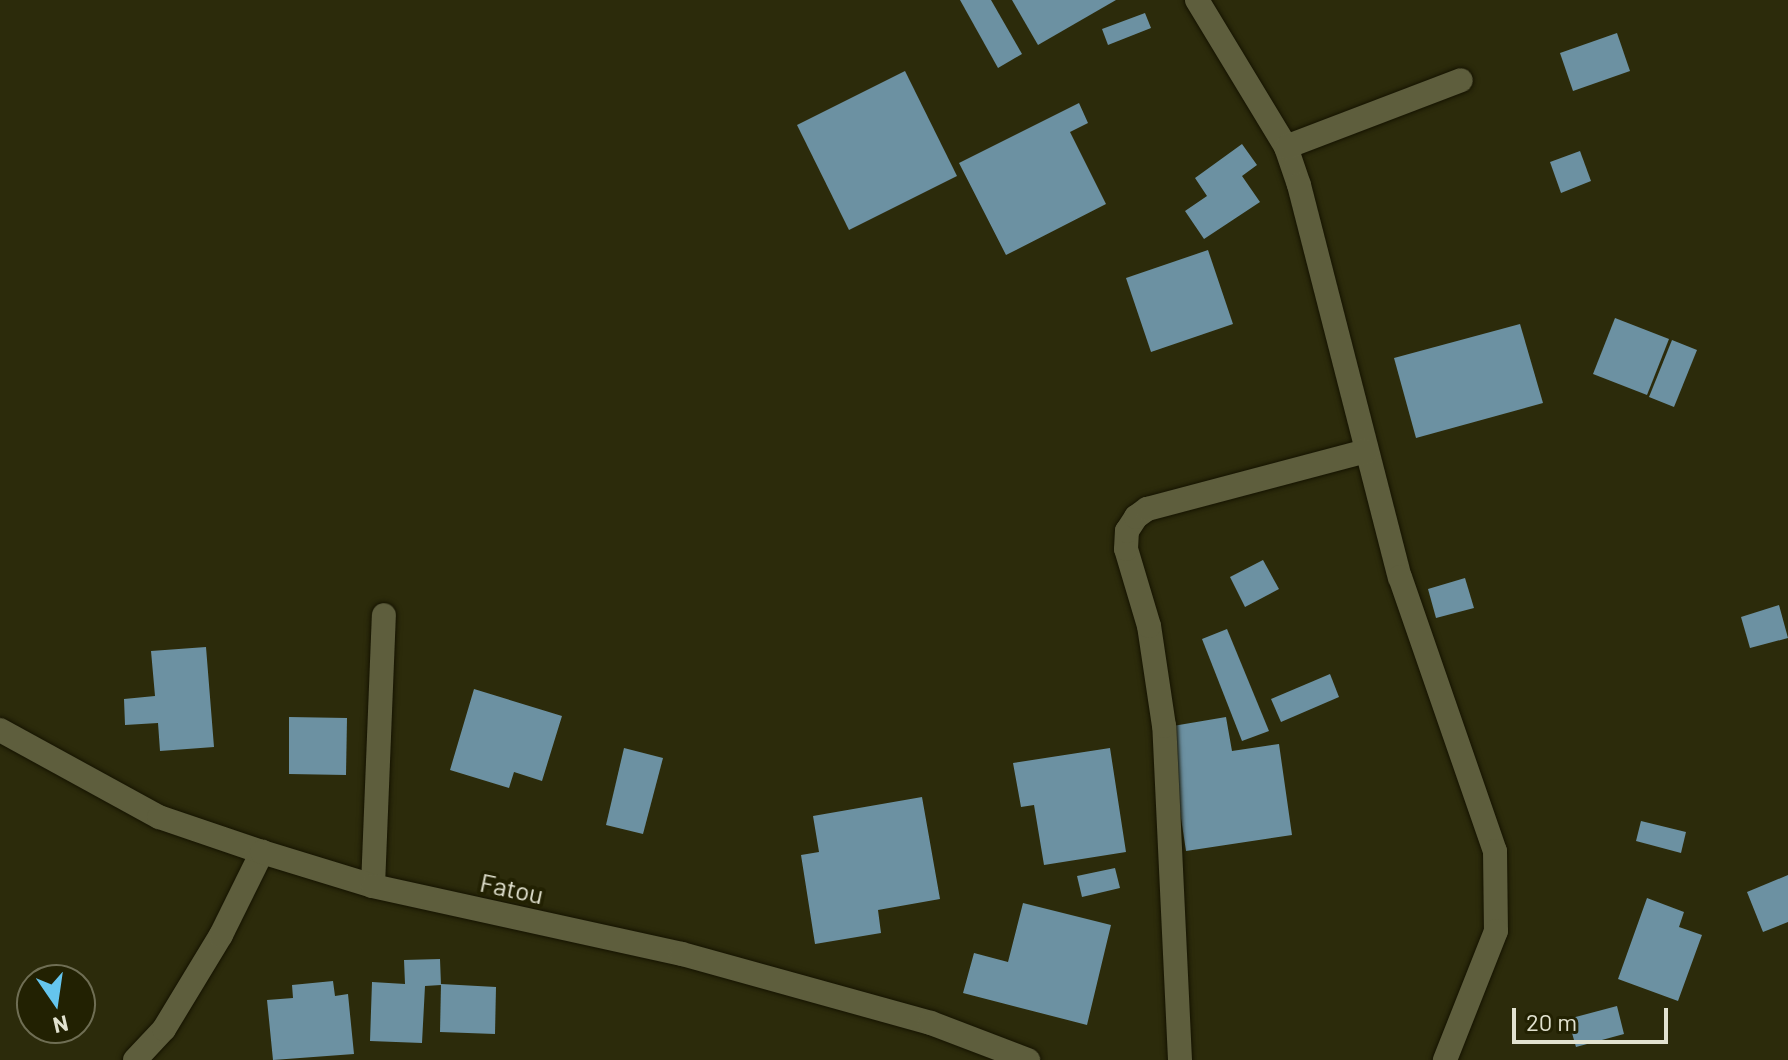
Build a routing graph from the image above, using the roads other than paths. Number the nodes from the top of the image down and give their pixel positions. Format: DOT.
graph roads {
  1 [pos="1197,0"];
  2 [pos="1461,80"];
  3 [pos="1286,147"];
  4 [pos="1366,451"];
  5 [pos="384,615"];
  6 [pos="0,730"];
  7 [pos="262,852"];
  8 [pos="373,886"];
  9 [pos="135,1060"];
  10 [pos="1028,1060"];
  11 [pos="1180,1060"];
  12 [pos="1445,1060"];
  1 -- 3 [label="street"];
  2 -- 3 [label="street"];
  3 -- 4 [label="street"];
  4 -- 11 [label="street"];
  4 -- 12 [label="street"];
  5 -- 8 [label="street"];
  6 -- 7 [label="street, Fatou"];
  7 -- 8 [label="street, Fatou"];
  7 -- 9 [label="street"];
  8 -- 10 [label="street, Fatou"];
}
